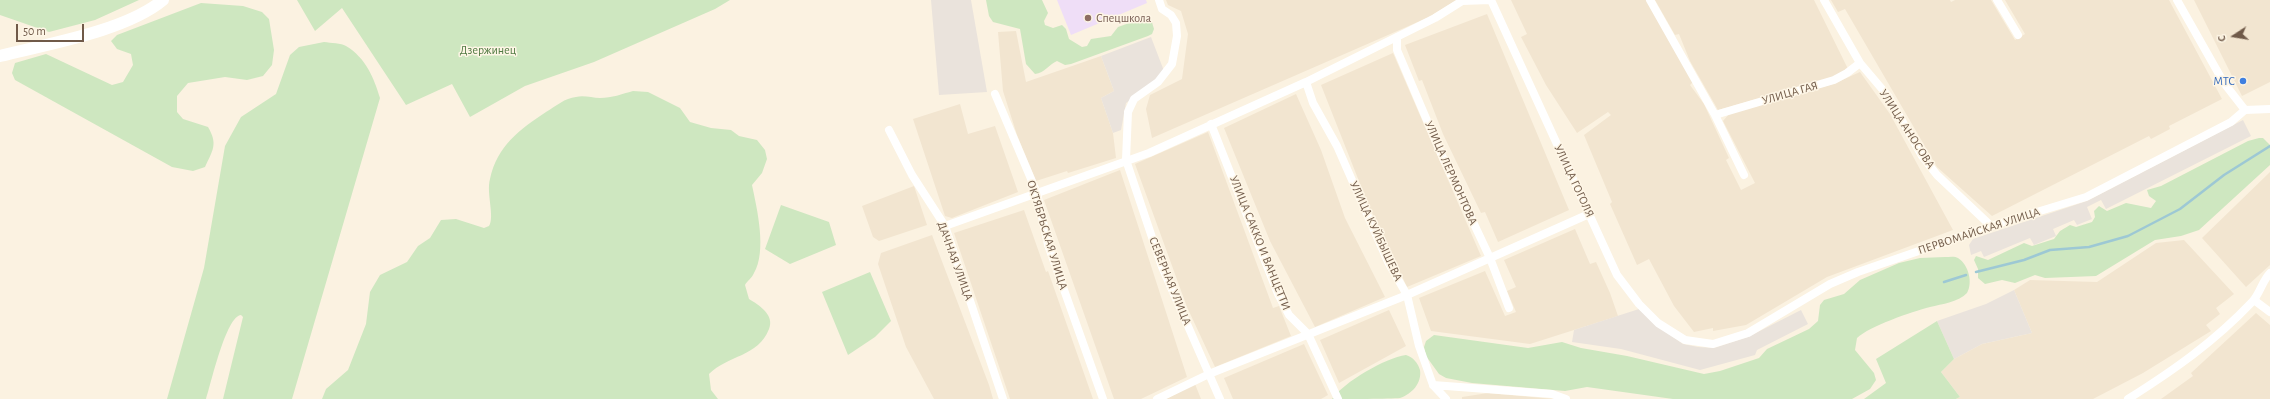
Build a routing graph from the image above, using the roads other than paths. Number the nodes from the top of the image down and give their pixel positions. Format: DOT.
graph roads {
  1 [pos="163,0"];
  2 [pos="1159,0"];
  3 [pos="1491,0"];
  4 [pos="1650,0"];
  5 [pos="1824,0"];
  6 [pos="1997,0"];
  7 [pos="2177,0"];
  8 [pos="2018,36"];
  9 [pos="1397,37"];
  10 [pos="0,56"];
  11 [pos="1860,63"];
  12 [pos="1306,82"];
  13 [pos="996,94"];
  14 [pos="2270,109"];
  15 [pos="2245,110"];
  16 [pos="1715,115"];
  17 [pos="1211,124"];
  18 [pos="889,130"];
  19 [pos="1126,160"];
  20 [pos="1744,175"];
  21 [pos="1037,193"];
  22 [pos="1589,214"];
  23 [pos="945,226"];
  24 [pos="1991,226"];
  25 [pos="1490,258"];
  26 [pos="2270,274"];
  27 [pos="1407,295"];
  28 [pos="2254,300"];
  29 [pos="1509,308"];
  30 [pos="2270,312"];
  31 [pos="1308,334"];
  32 [pos="1685,340"];
  33 [pos="1209,374"];
  34 [pos="1433,385"];
  35 [pos="1004,399"];
  36 [pos="1104,399"];
  37 [pos="1157,399"];
  38 [pos="1220,399"];
  39 [pos="1338,399"];
  40 [pos="1446,399"];
  41 [pos="1566,399"];
  42 [pos="2128,399"];
  1 -- 10 [label="main road"];
  2 -- 19 [label="street"];
  3 -- 9 [label="street"];
  3 -- 22 [label="street, УЛИЦА ГОГОЛЯ"];
  4 -- 16 [label="street"];
  5 -- 11 [label="street, УЛИЦА АНОСОВА"];
  6 -- 8 [label="street"];
  7 -- 15 [label="street"];
  9 -- 12 [label="street"];
  9 -- 25 [label="street, УЛИЦА ЛЕРМОНТОВА"];
  11 -- 16 [label="street, УЛИЦА ГАЯ"];
  11 -- 24 [label="street, УЛИЦА АНОСОВА"];
  12 -- 17 [label="street"];
  12 -- 27 [label="street, УЛИЦА КУЙБЫШЕВА"];
  13 -- 21 [label="street, ОКТЯБРЬСКАЯ УЛИЦА"];
  14 -- 15 [label="street"];
  15 -- 24 [label="street, ПЕРВОМАЙСКАЯ УЛИЦА"];
  16 -- 20 [label="street"];
  17 -- 19 [label="street"];
  17 -- 31 [label="street, УЛИЦА САККО И ВАНЦЕТТИ"];
  18 -- 23 [label="street, ДАЧНАЯ УЛИЦА"];
  19 -- 21 [label="street"];
  19 -- 33 [label="street, СЕВЕРНАЯ УЛИЦА"];
  21 -- 23 [label="street"];
  21 -- 36 [label="street, ОКТЯБРЬСКАЯ УЛИЦА"];
  22 -- 25 [label="street"];
  22 -- 32 [label="street, УЛИЦА ГОГОЛЯ"];
  23 -- 35 [label="street, ДАЧНАЯ УЛИЦА"];
  24 -- 32 [label="street, ПЕРВОМАЙСКАЯ УЛИЦА"];
  25 -- 27 [label="street"];
  25 -- 29 [label="street, УЛИЦА ЛЕРМОНТОВА"];
  26 -- 28 [label="street"];
  27 -- 31 [label="street"];
  27 -- 34 [label="street, УЛИЦА КУЙБЫШЕВА"];
  28 -- 30 [label="street"];
  28 -- 42 [label="street"];
  31 -- 33 [label="street"];
  31 -- 39 [label="street, УЛИЦА САККО И ВАНЦЕТТИ"];
  33 -- 37 [label="street"];
  33 -- 38 [label="street, СЕВЕРНАЯ УЛИЦА"];
  34 -- 40 [label="street"];
  34 -- 41 [label="street"];
}
